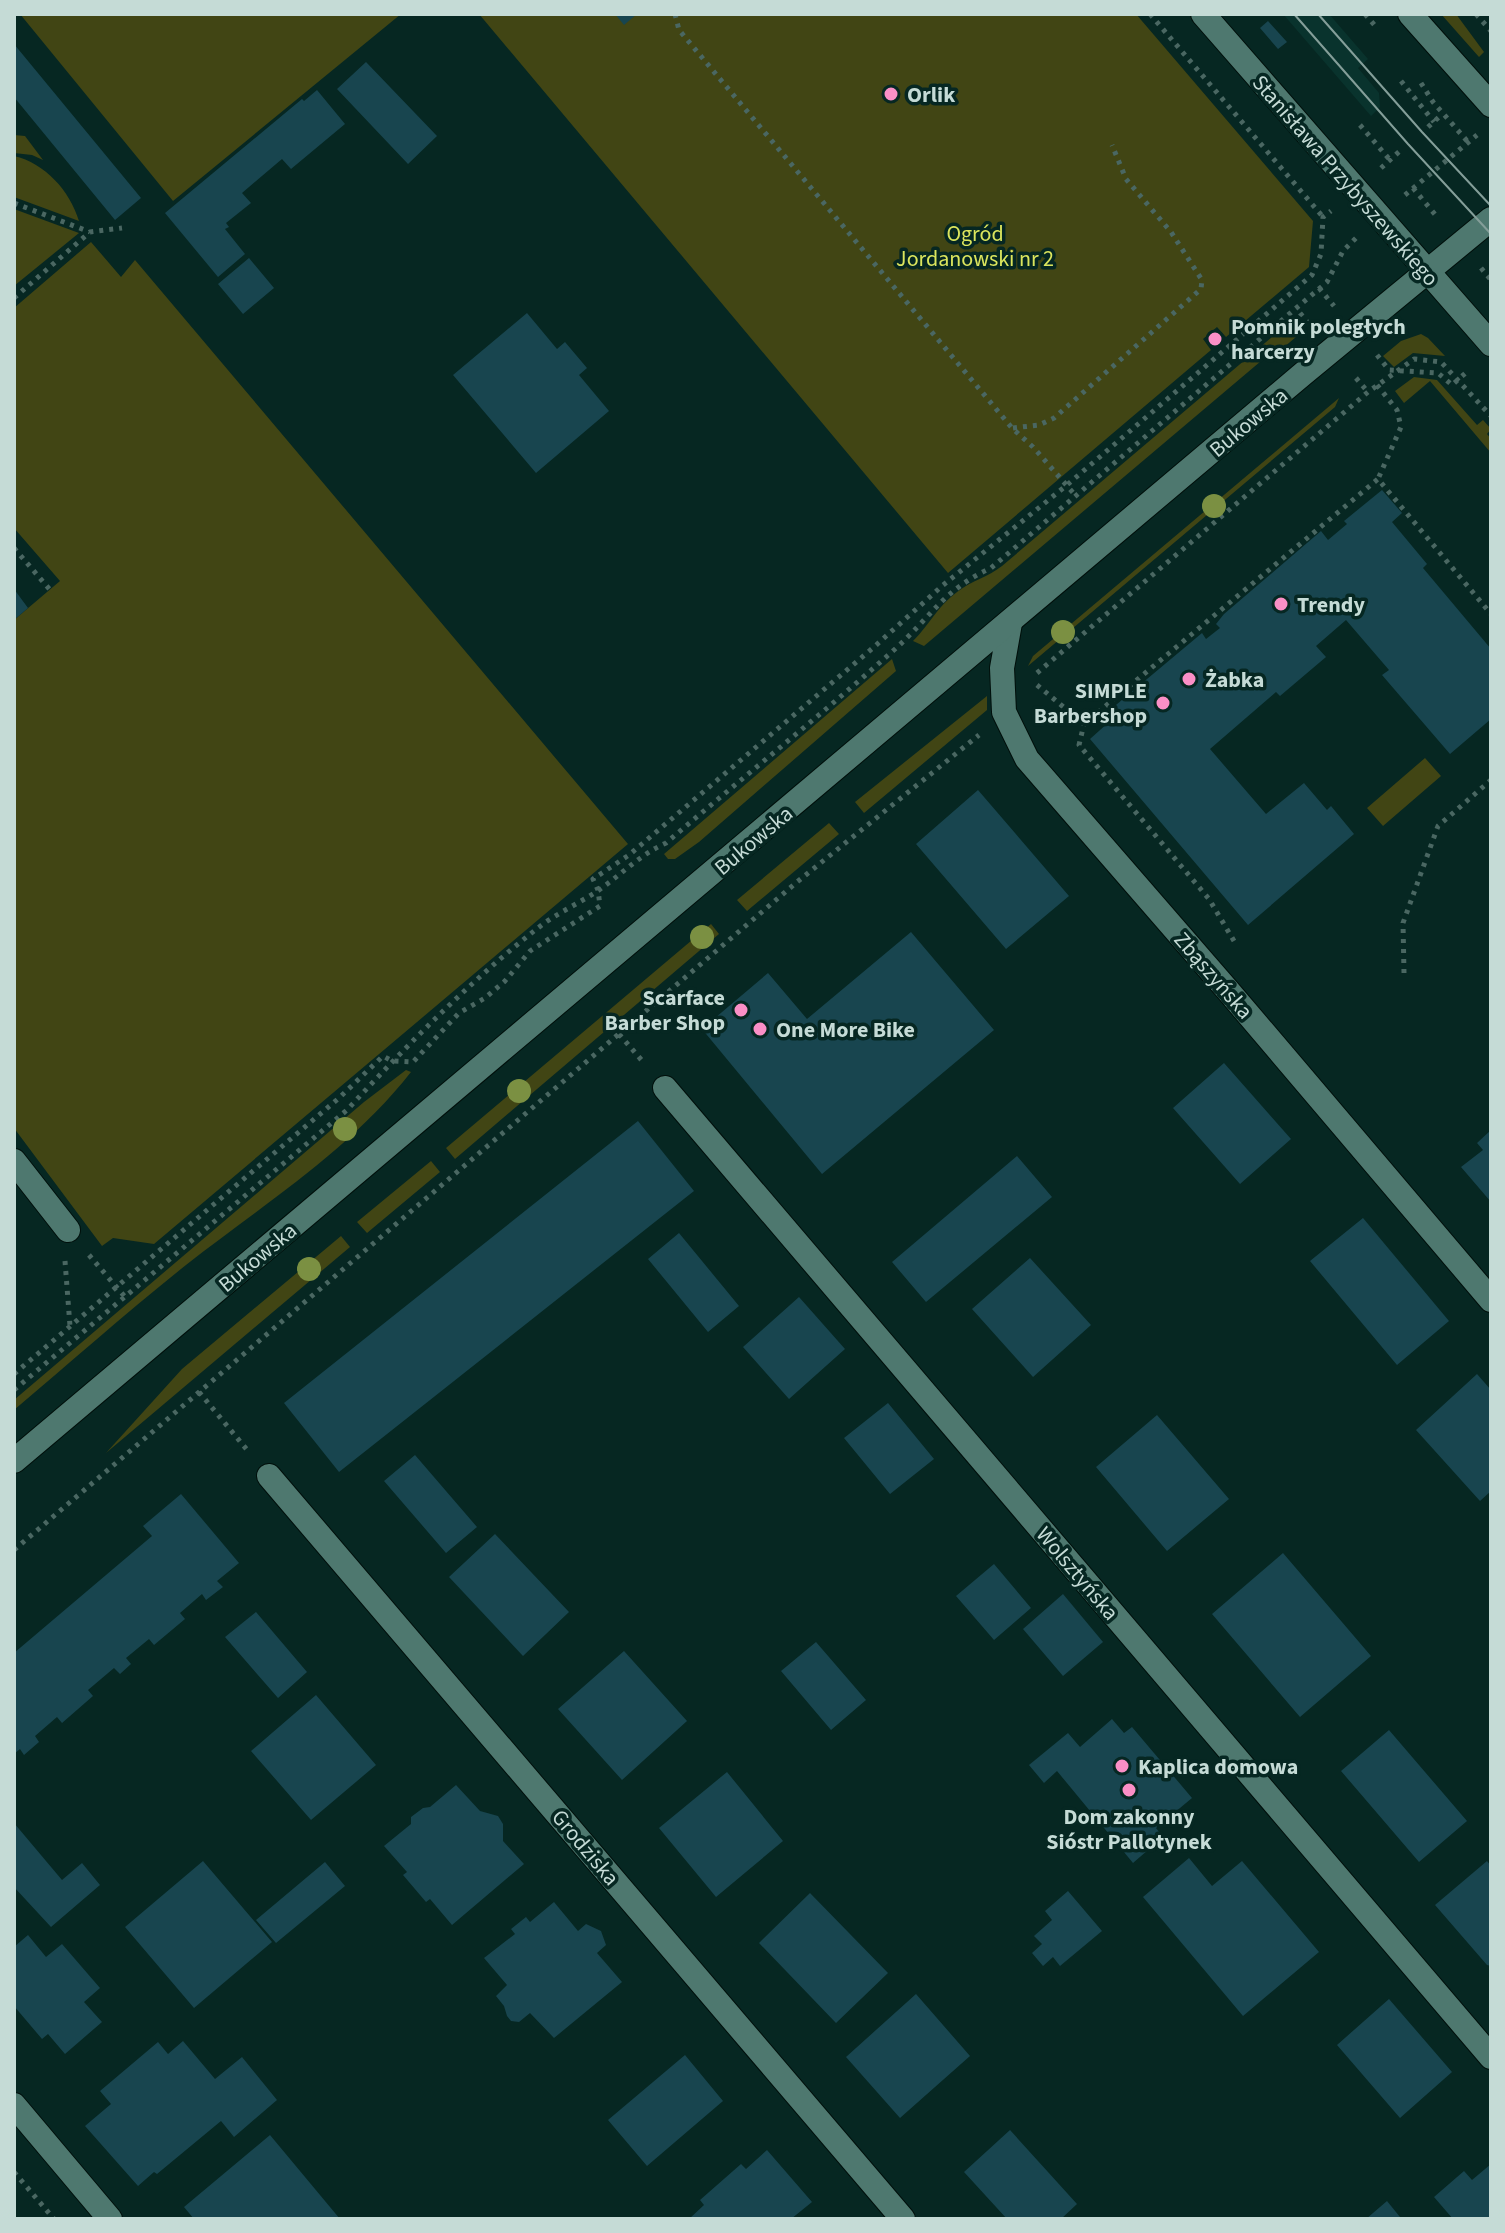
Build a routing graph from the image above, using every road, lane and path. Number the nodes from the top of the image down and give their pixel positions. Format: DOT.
graph roads {
  1 [pos="675,14"];
  2 [pos="1150,14"];
  3 [pos="1203,14"];
  4 [pos="1410,14"];
  5 [pos="1476,14"];
  6 [pos="1491,31"];
  7 [pos="1401,81"];
  8 [pos="1491,105"];
  9 [pos="1434,122"];
  10 [pos="1360,125"];
  11 [pos="1476,135"];
  12 [pos="1112,145"];
  13 [pos="1401,150"];
  14 [pos="1390,160"];
  15 [pos="1377,172"];
  16 [pos="1426,202"];
  17 [pos="14,203"];
  18 [pos="1332,210"];
  19 [pos="1323,217"];
  20 [pos="1491,219"];
  21 [pos="122,228"];
  22 [pos="90,232"];
  23 [pos="1353,241"];
  24 [pos="1427,273"];
  25 [pos="1319,288"];
  26 [pos="1286,297"];
  27 [pos="14,298"];
  28 [pos="1292,304"];
  29 [pos="1332,304"];
  30 [pos="1300,313"];
  31 [pos="1310,325"];
  32 [pos="1491,344"];
  33 [pos="1380,358"];
  34 [pos="1397,371"];
  35 [pos="1356,378"];
  36 [pos="1460,379"];
  37 [pos="1377,385"];
  38 [pos="1368,392"];
  39 [pos="1478,392"];
  40 [pos="1471,397"];
  41 [pos="1491,416"];
  42 [pos="1012,428"];
  43 [pos="1378,479"];
  44 [pos="1067,485"];
  45 [pos="1076,496"];
  46 [pos="14,548"];
  47 [pos="51,591"];
  48 [pos="1491,614"];
  49 [pos="1010,623"];
  50 [pos="1004,712"];
  51 [pos="1084,724"];
  52 [pos="1491,780"];
  53 [pos="598,890"];
  54 [pos="1237,949"];
  55 [pos="1404,973"];
  56 [pos="392,1061"];
  57 [pos="665,1088"];
  58 [pos="14,1161"];
  59 [pos="68,1230"];
  60 [pos="116,1287"];
  61 [pos="125,1297"];
  62 [pos="1491,1300"];
  63 [pos="14,1374"];
  64 [pos="14,1390"];
  65 [pos="199,1392"];
  66 [pos="14,1461"];
  67 [pos="269,1476"];
  68 [pos="14,1550"];
  69 [pos="1491,2057"];
  70 [pos="14,2105"];
  71 [pos="14,2172"];
  72 [pos="54,2219"];
  73 [pos="110,2219"];
  74 [pos="903,2219"];
  1 -- 42 [label="path"];
  2 -- 19 [label="path"];
  3 -- 24 [label="street, Stanisława Przybyszewskiego"];
  4 -- 8 [label="street"];
  5 -- 6 [label="path"];
  7 -- 9 [label="path"];
  10 -- 14 [label="path"];
  11 -- 16 [label="path"];
  12 -- 42 [label="path"];
  13 -- 14 [label="path"];
  14 -- 15 [label="path"];
  17 -- 22 [label="path"];
  18 -- 19 [label="path"];
  19 -- 26 [label="path"];
  20 -- 24 [label="street, Bukowska"];
  21 -- 22 [label="path"];
  22 -- 27 [label="path"];
  23 -- 25 [label="path"];
  24 -- 32 [label="street, Stanisława Przybyszewskiego"];
  24 -- 49 [label="street, Bukowska"];
  25 -- 29 [label="path"];
  25 -- 45 [label="path"];
  26 -- 28 [label="path"];
  26 -- 44 [label="path"];
  30 -- 31 [label="path"];
  33 -- 34 [label="path"];
  34 -- 36 [label="path"];
  34 -- 36 [label="path"];
  34 -- 37 [label="path"];
  35 -- 38 [label="path"];
  36 -- 40 [label="path"];
  37 -- 38 [label="path"];
  37 -- 43 [label="path"];
  38 -- 51 [label="path"];
  39 -- 40 [label="path"];
  40 -- 41 [label="path"];
  42 -- 44 [label="path"];
  43 -- 48 [label="path"];
  43 -- 51 [label="path"];
  44 -- 45 [label="path"];
  44 -- 53 [label="path"];
  45 -- 53 [label="path"];
  46 -- 47 [label="path"];
  49 -- 50 [label="street, Zbąszyńska"];
  49 -- 66 [label="street, Bukowska"];
  50 -- 62 [label="street, Zbąszyńska"];
  50 -- 65 [label="path"];
  51 -- 54 [label="path"];
  52 -- 55 [label="path"];
  53 -- 56 [label="path"];
  53 -- 56 [label="path"];
  56 -- 60 [label="path"];
  56 -- 61 [label="path"];
  57 -- 69 [label="street, Wolsztyńska"];
  58 -- 59 [label="street"];
  59 -- 60 [label="path"];
  60 -- 61 [label="path"];
  60 -- 63 [label="path"];
  61 -- 64 [label="path"];
  65 -- 67 [label="path"];
  65 -- 68 [label="path"];
  67 -- 74 [label="street, Grodziska"];
  70 -- 73 [label="street"];
  71 -- 72 [label="path"];
}
